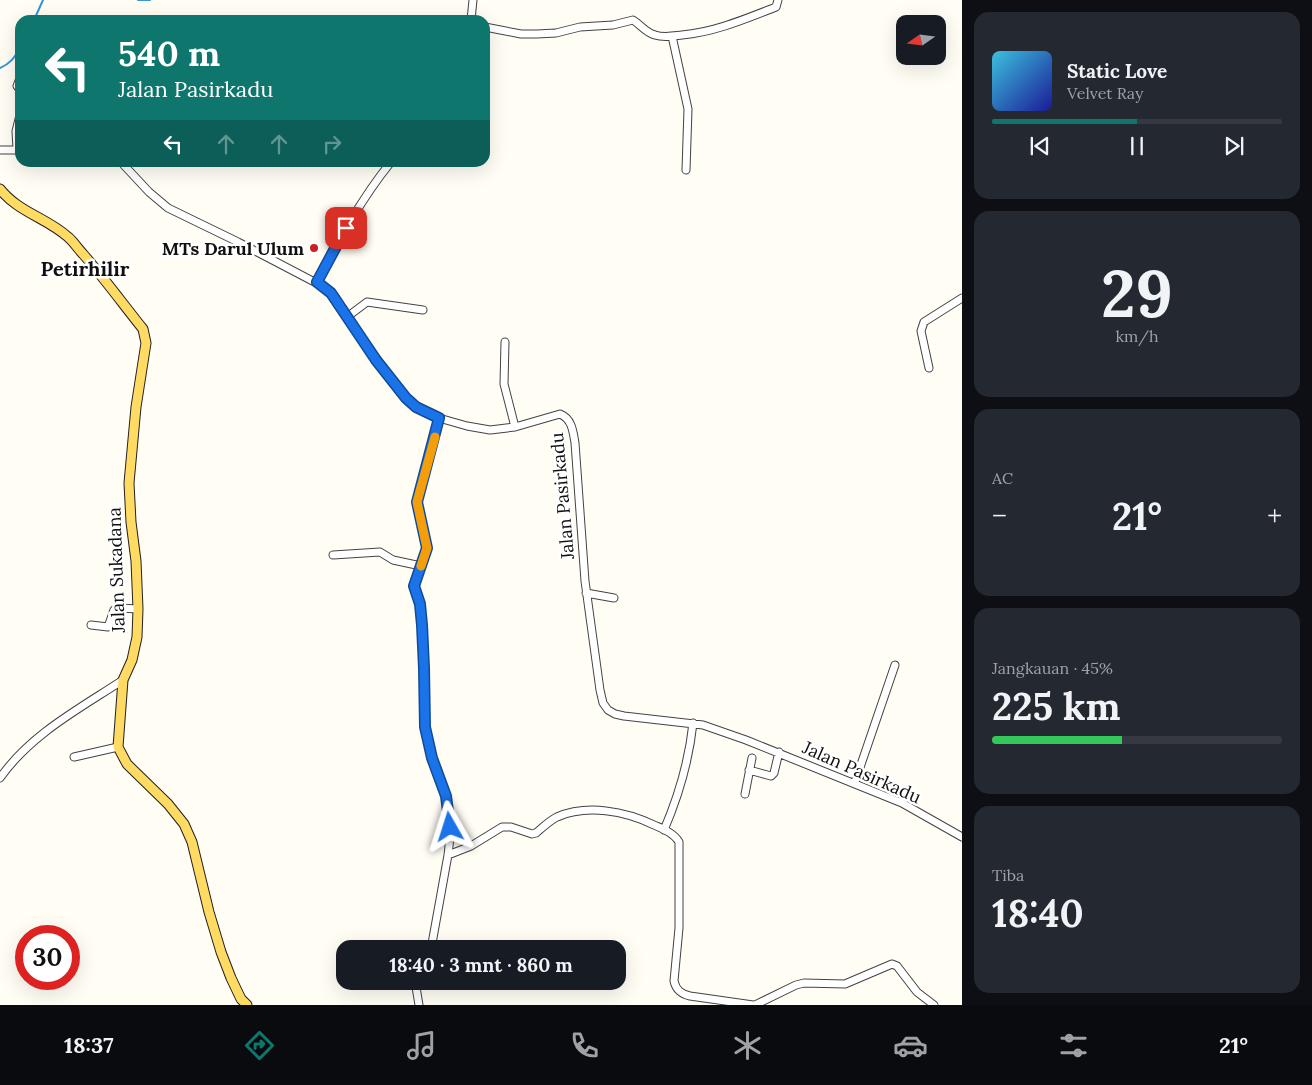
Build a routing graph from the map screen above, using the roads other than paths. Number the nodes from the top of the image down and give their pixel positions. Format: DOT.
graph roads {
  1 [pos="472,0"];
  2 [pos="778,0"];
  3 [pos="471,15"];
  4 [pos="490,28"];
  5 [pos="672,36"];
  6 [pos="15,149"];
  7 [pos="0,150"];
  8 [pos="126,167"];
  9 [pos="387,167"];
  10 [pos="686,170"];
  11 [pos="0,189"];
  12 [pos="317,282"];
  13 [pos="962,298"];
  14 [pos="423,310"];
  15 [pos="347,317"];
  16 [pos="505,342"];
  17 [pos="929,368"];
  18 [pos="439,418"];
  19 [pos="515,427"];
  20 [pos="333,555"];
  21 [pos="421,566"];
  22 [pos="586,593"];
  23 [pos="614,598"];
  24 [pos="138,609"];
  25 [pos="90,624"];
  26 [pos="894,664"];
  27 [pos="123,680"];
  28 [pos="693,723"];
  29 [pos="118,747"];
  30 [pos="779,752"];
  31 [pos="74,757"];
  32 [pos="752,758"];
  33 [pos="749,770"];
  34 [pos="0,778"];
  35 [pos="855,782"];
  36 [pos="745,794"];
  37 [pos="664,830"];
  38 [pos="962,838"];
  39 [pos="448,855"];
  40 [pos="433,940"];
  41 [pos="416,990"];
  42 [pos="247,1005"];
  43 [pos="419,1005"];
  44 [pos="754,1005"];
  45 [pos="934,1005"];
  1 -- 3 [label="street"];
  2 -- 5 [label="street"];
  4 -- 5 [label="street"];
  5 -- 10 [label="street"];
  6 -- 7 [label="street"];
  8 -- 12 [label="street, Jalan Pasirkadu"];
  9 -- 12 [label="street"];
  11 -- 24 [label="main road, Jalan Sukadana"];
  12 -- 15 [label="street, Jalan Pasirkadu"];
  13 -- 17 [label="street"];
  14 -- 15 [label="street"];
  15 -- 18 [label="street, Jalan Pasirkadu"];
  16 -- 19 [label="street"];
  18 -- 19 [label="street, Jalan Pasirkadu"];
  18 -- 21 [label="street"];
  19 -- 22 [label="street, Jalan Pasirkadu"];
  20 -- 21 [label="street"];
  21 -- 39 [label="street"];
  22 -- 23 [label="street"];
  22 -- 28 [label="street, Jalan Pasirkadu"];
  24 -- 25 [label="street"];
  24 -- 27 [label="main road, Jalan Sukadana"];
  26 -- 35 [label="street"];
  27 -- 29 [label="main road, Jalan Sukadana"];
  27 -- 34 [label="street"];
  28 -- 30 [label="street, Jalan Pasirkadu"];
  28 -- 37 [label="street"];
  29 -- 31 [label="street"];
  29 -- 42 [label="main road"];
  30 -- 33 [label="street"];
  30 -- 35 [label="street, Jalan Pasirkadu"];
  32 -- 33 [label="street"];
  33 -- 36 [label="street"];
  35 -- 38 [label="street, Jalan Pasirkadu"];
  37 -- 39 [label="street"];
  37 -- 44 [label="street"];
  39 -- 40 [label="street"];
  41 -- 43 [label="street"];
  44 -- 45 [label="street"];
}
